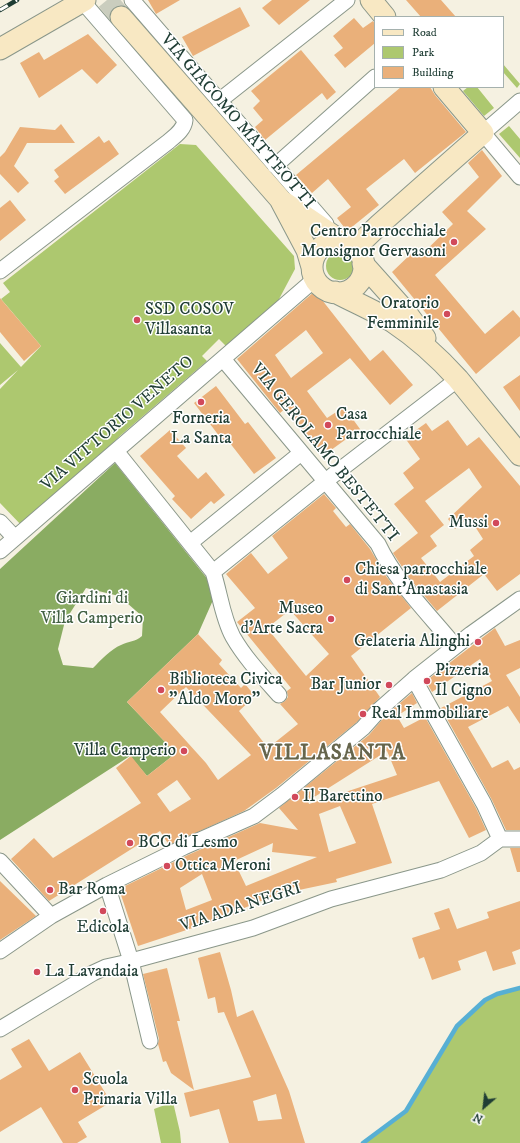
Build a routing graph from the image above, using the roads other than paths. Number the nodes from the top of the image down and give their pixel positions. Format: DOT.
graph roads {
  1 [pos="347,0"];
  2 [pos="371,0"];
  3 [pos="84,1"];
  4 [pos="126,8"];
  5 [pos="384,16"];
  6 [pos="0,49"];
  7 [pos="374,78"];
  8 [pos="445,88"];
  9 [pos="219,101"];
  10 [pos="520,101"];
  11 [pos="483,133"];
  12 [pos="275,166"];
  13 [pos="520,177"];
  14 [pos="280,199"];
  15 [pos="353,251"];
  16 [pos="0,271"];
  17 [pos="314,273"];
  18 [pos="335,292"];
  19 [pos="223,359"];
  20 [pos="452,373"];
  21 [pos="116,451"];
  22 [pos="301,453"];
  23 [pos="520,455"];
  24 [pos="326,481"];
  25 [pos="0,522"];
  26 [pos="15,538"];
  27 [pos="190,543"];
  28 [pos="0,551"];
  29 [pos="213,572"];
  30 [pos="520,599"];
  31 [pos="455,646"];
  32 [pos="414,679"];
  33 [pos="279,695"];
  34 [pos="500,839"];
  35 [pos="520,839"];
  36 [pos="0,861"];
  37 [pos="107,885"];
  38 [pos="51,916"];
  39 [pos="0,951"];
  40 [pos="131,961"];
  41 [pos="0,1029"];
  42 [pos="150,1040"];
  1 -- 9 [label="street"];
  2 -- 5 [label="street"];
  3 -- 6 [label="street"];
  3 -- 16 [label="street"];
  4 -- 9 [label="street, VIA GIACOMO MATTEOTTI"];
  4 -- 14 [label="street, VIA GIACOMO MATTEOTTI"];
  7 -- 12 [label="street"];
  8 -- 11 [label="street"];
  9 -- 12 [label="street, VIA GIACOMO MATTEOTTI"];
  10 -- 11 [label="street"];
  11 -- 13 [label="street"];
  11 -- 15 [label="street"];
  12 -- 15 [label="street, VIA GIACOMO MATTEOTTI"];
  14 -- 15 [label="street, VIA GIACOMO MATTEOTTI"];
  14 -- 17 [label="street, VIA GIACOMO MATTEOTTI"];
  15 -- 17 [label="street"];
  15 -- 18 [label="street"];
  15 -- 20 [label="street, VIA GIACOMO MATTEOTTI"];
  17 -- 18 [label="street"];
  17 -- 19 [label="street, VIA VITTORIO VENETO"];
  18 -- 20 [label="street, VIA GIACOMO MATTEOTTI"];
  19 -- 21 [label="street, VIA VITTORIO VENETO"];
  19 -- 22 [label="street, VIA GEROLAMO BESTETTI"];
  20 -- 23 [label="street, VIA GIACOMO MATTEOTTI"];
  20 -- 24 [label="street"];
  21 -- 26 [label="street, VIA VITTORIO VENETO"];
  21 -- 27 [label="street"];
  22 -- 24 [label="street, VIA GEROLAMO BESTETTI"];
  22 -- 27 [label="street"];
  24 -- 29 [label="street"];
  24 -- 31 [label="street, VIA GEROLAMO BESTETTI"];
  25 -- 26 [label="street"];
  26 -- 28 [label="street, VIA VITTORIO VENETO"];
  27 -- 29 [label="street"];
  29 -- 33 [label="street"];
  30 -- 31 [label="street"];
  31 -- 32 [label="street"];
  32 -- 34 [label="street"];
  32 -- 37 [label="street"];
  34 -- 35 [label="street"];
  34 -- 40 [label="street, VIA ADA NEGRI"];
  36 -- 38 [label="street"];
  37 -- 38 [label="street"];
  37 -- 40 [label="street"];
  38 -- 39 [label="street"];
  40 -- 41 [label="street, VIA ADA NEGRI"];
  40 -- 42 [label="street"];
}
